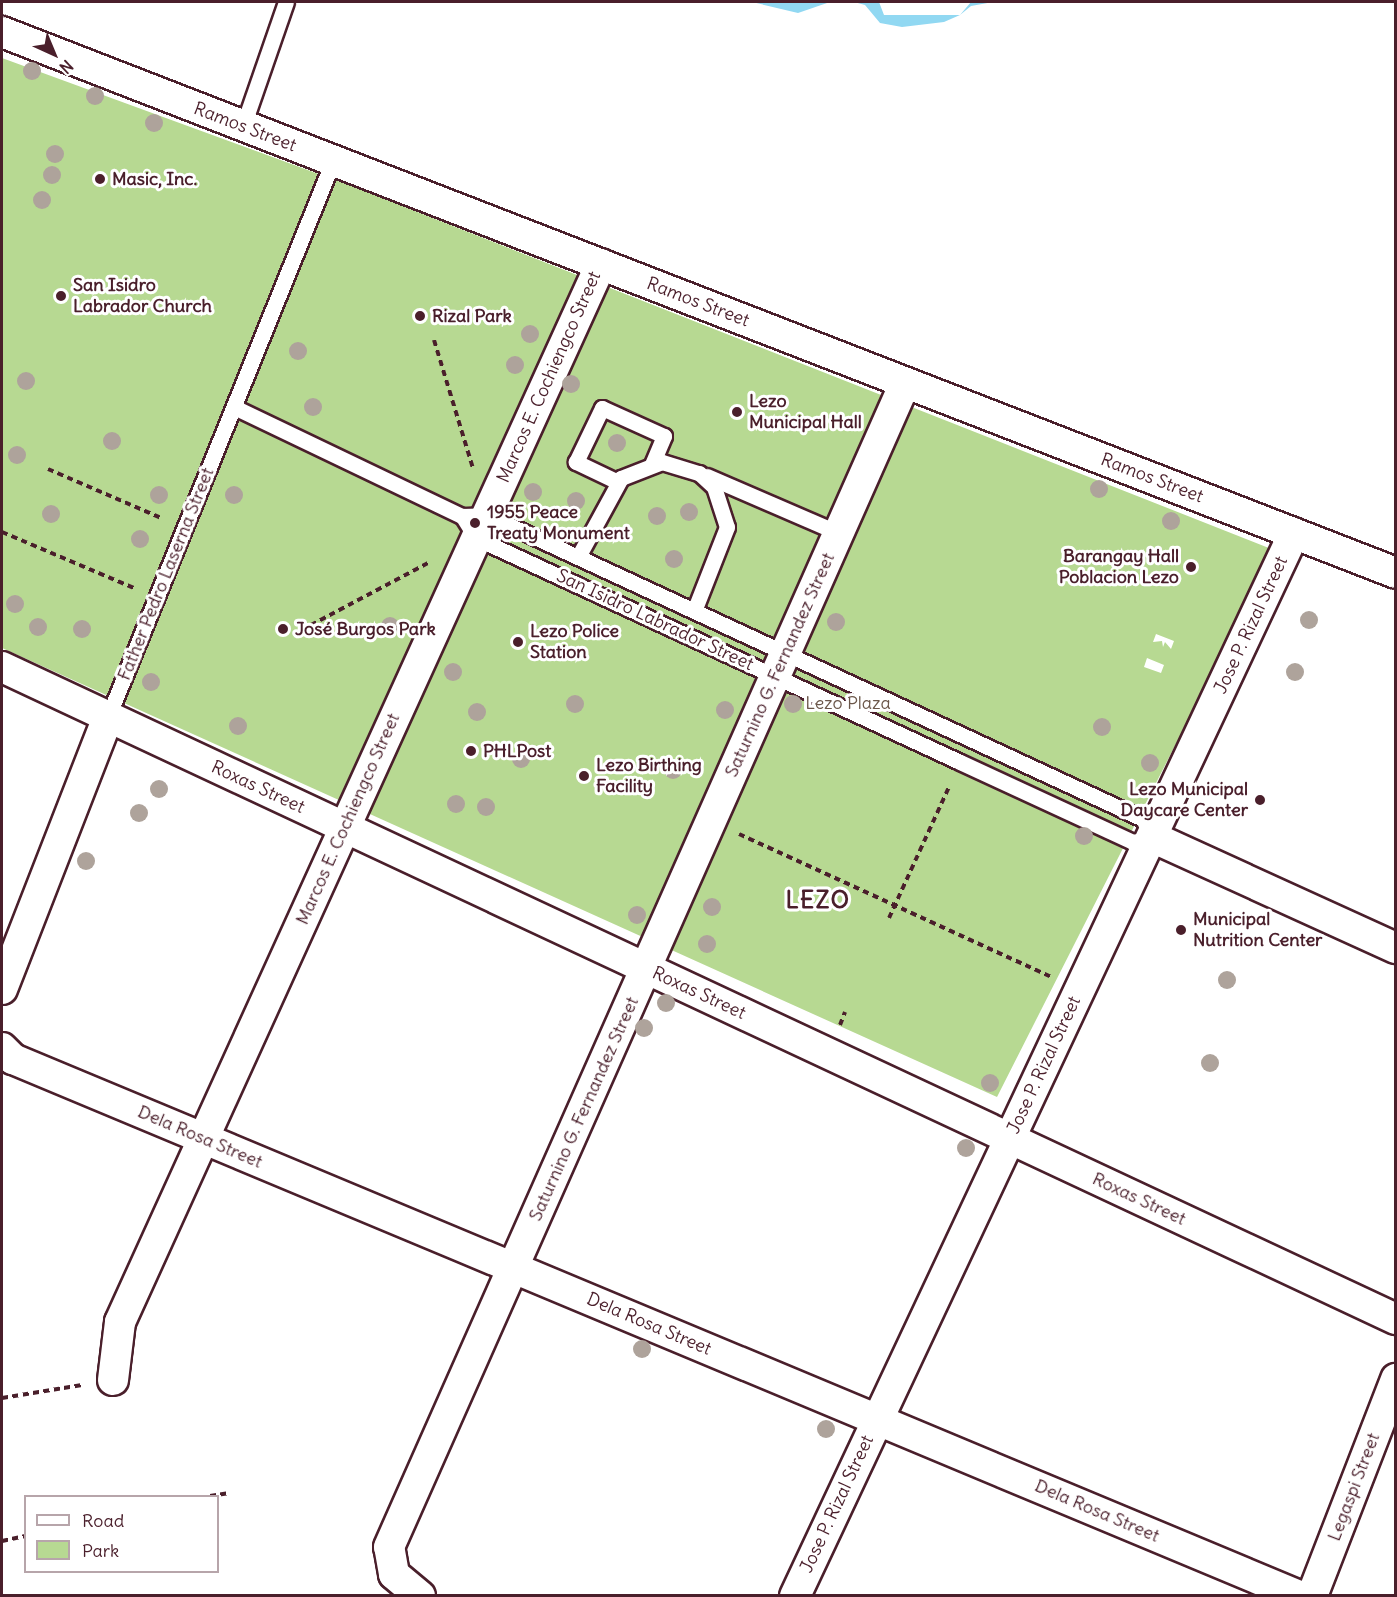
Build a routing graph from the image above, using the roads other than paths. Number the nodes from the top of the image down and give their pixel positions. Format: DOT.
graph roads {
  1 [pos="286,2"];
  2 [pos="2,32"];
  3 [pos="243,126"];
  4 [pos="333,161"];
  5 [pos="601,264"];
  6 [pos="905,383"];
  7 [pos="234,407"];
  8 [pos="652,464"];
  9 [pos="699,473"];
  10 [pos="618,482"];
  11 [pos="475,523"];
  12 [pos="839,533"];
  13 [pos="1294,533"];
  14 [pos="578,558"];
  15 [pos="1395,573"];
  16 [pos="694,611"];
  17 [pos="781,665"];
  18 [pos="2,667"];
  19 [pos="108,717"];
  20 [pos="344,827"];
  21 [pos="1152,837"];
  22 [pos="1395,948"];
  23 [pos="646,968"];
  24 [pos="2,989"];
  25 [pos="2,1048"];
  26 [pos="203,1138"];
  27 [pos="1010,1139"];
  28 [pos="514,1268"];
  29 [pos="1395,1319"];
  30 [pos="1395,1379"];
  31 [pos="113,1380"];
  32 [pos="877,1420"];
  33 [pos="420,1596"];
  34 [pos="795,1596"];
  35 [pos="1299,1596"];
  36 [pos="1312,1596"];
  1 -- 3 [label="lane"];
  2 -- 3 [label="street, Ramos Street"];
  3 -- 4 [label="street, Ramos Street"];
  4 -- 5 [label="street, Ramos Street"];
  4 -- 7 [label="lane, Father Pedro Laserna Street"];
  5 -- 6 [label="street, Ramos Street"];
  5 -- 11 [label="street, Marcos E. Cochiengco Street"];
  6 -- 12 [label="street, Saturnino G. Fernandez Street"];
  6 -- 13 [label="street, Ramos Street"];
  7 -- 11 [label="lane, San Isidro Labrador Street"];
  7 -- 19 [label="lane, Father Pedro Laserna Street"];
  8 -- 9 [label="lane"];
  8 -- 10 [label="lane"];
  8 -- 10 [label="lane"];
  9 -- 12 [label="lane"];
  9 -- 16 [label="lane"];
  10 -- 14 [label="lane"];
  11 -- 14 [label="lane, San Isidro Labrador Street"];
  11 -- 17 [label="lane, San Isidro Labrador Street"];
  11 -- 20 [label="street, Marcos E. Cochiengco Street"];
  12 -- 17 [label="street, Saturnino G. Fernandez Street"];
  13 -- 15 [label="street, Ramos Street"];
  13 -- 21 [label="street, Jose P. Rizal Street"];
  14 -- 16 [label="lane, San Isidro Labrador Street"];
  16 -- 17 [label="lane, San Isidro Labrador Street"];
  17 -- 21 [label="lane, San Isidro Labrador Street"];
  17 -- 21 [label="lane, San Isidro Labrador Street"];
  17 -- 23 [label="street, Saturnino G. Fernandez Street"];
  18 -- 19 [label="street, Roxas Street"];
  19 -- 20 [label="street, Roxas Street"];
  19 -- 24 [label="street, Father Pedro Laserna Street"];
  20 -- 23 [label="street, Roxas Street"];
  20 -- 26 [label="street, Marcos E. Cochiengco Street"];
  21 -- 22 [label="street, San Isidro Labrador Street"];
  21 -- 27 [label="street, Jose P. Rizal Street"];
  23 -- 27 [label="street, Roxas Street"];
  23 -- 28 [label="street, Saturnino G. Fernandez Street"];
  25 -- 26 [label="street, Dela Rosa Street"];
  26 -- 28 [label="street, Dela Rosa Street"];
  26 -- 31 [label="street, Marcos E. Cochiengco Street"];
  27 -- 29 [label="street, Roxas Street"];
  27 -- 32 [label="street, Jose P. Rizal Street"];
  28 -- 32 [label="street, Dela Rosa Street"];
  28 -- 33 [label="street, Saturnino G. Fernandez Street"];
  30 -- 36 [label="street, Legaspi Street"];
  32 -- 34 [label="street, Jose P. Rizal Street"];
  32 -- 35 [label="street, Dela Rosa Street"];
}
